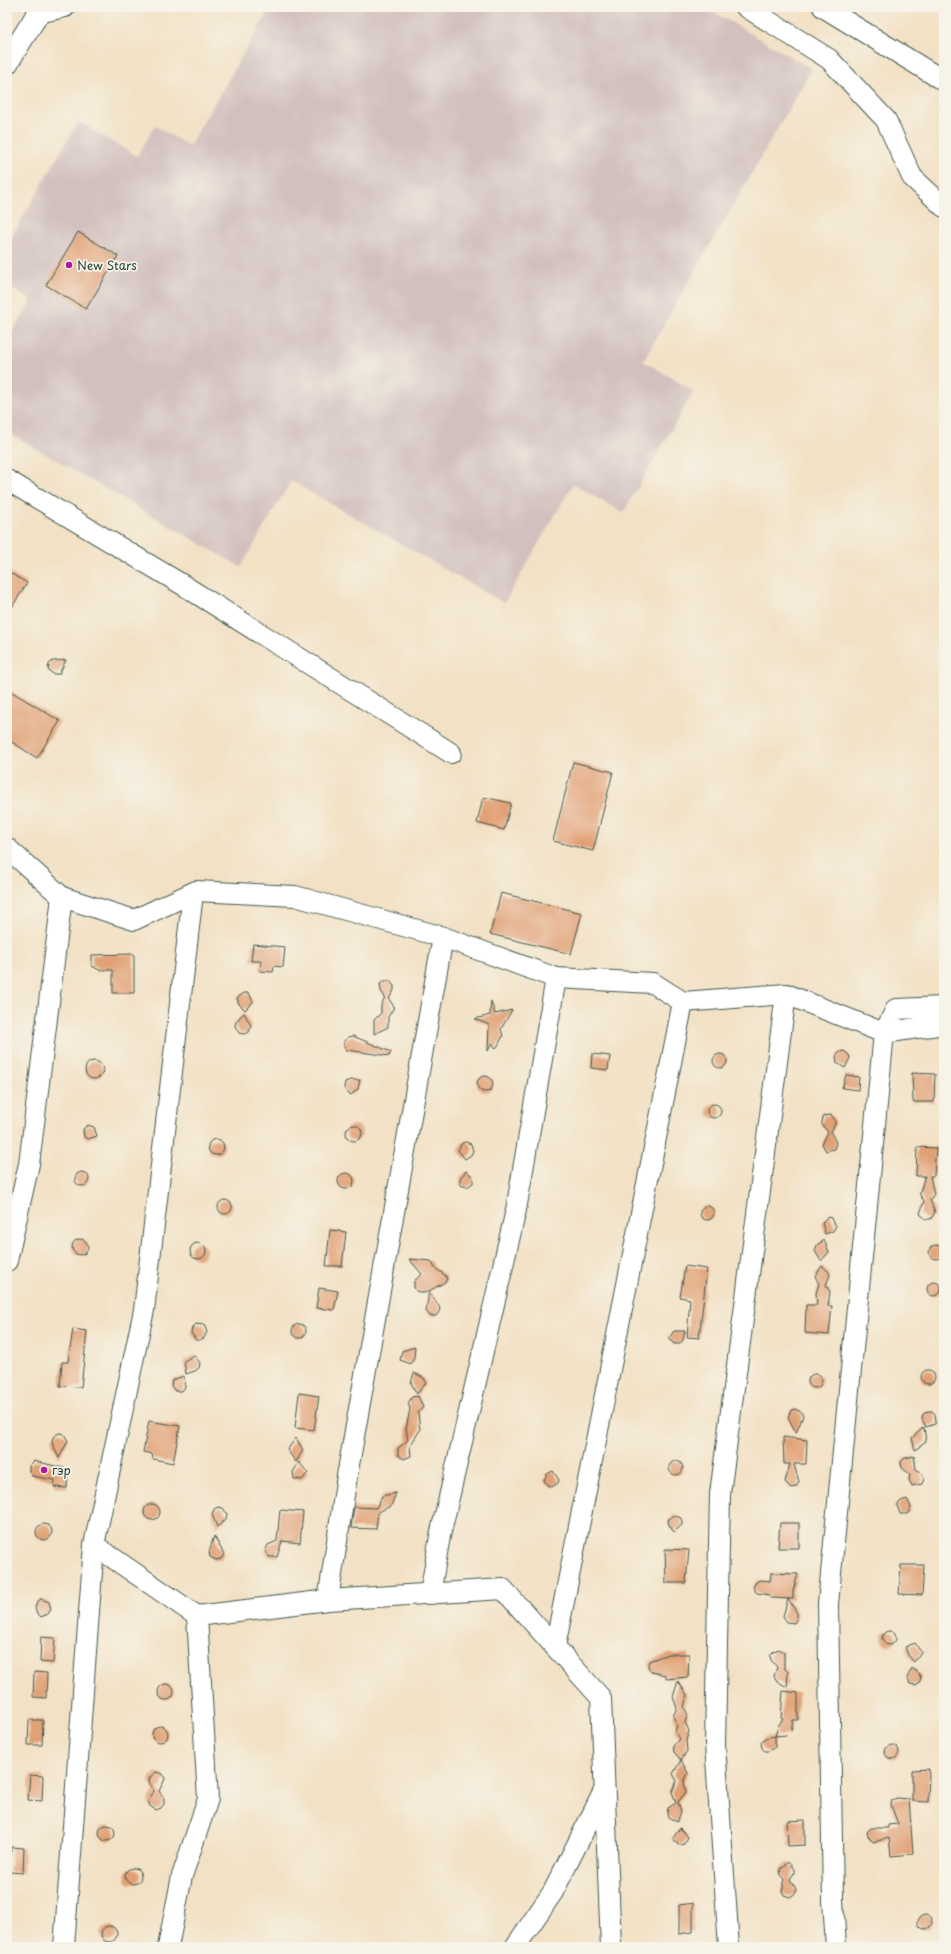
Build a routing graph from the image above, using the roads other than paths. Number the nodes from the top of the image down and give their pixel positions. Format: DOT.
graph roads {
  1 [pos="65,7"];
  2 [pos="746,7"];
  3 [pos="823,7"];
  4 [pos="40,10"];
  5 [pos="7,63"];
  6 [pos="944,81"];
  7 [pos="944,207"];
  8 [pos="7,480"];
  9 [pos="451,753"];
  10 [pos="7,848"];
  11 [pos="193,893"];
  12 [pos="62,897"];
  13 [pos="443,937"];
  14 [pos="556,978"];
  15 [pos="786,994"];
  16 [pos="683,1002"];
  17 [pos="944,1007"];
  18 [pos="896,1009"];
  19 [pos="944,1023"];
  20 [pos="884,1033"];
  21 [pos="7,1261"];
  22 [pos="94,1545"];
  23 [pos="430,1594"];
  24 [pos="328,1600"];
  25 [pos="197,1616"];
  26 [pos="555,1647"];
  27 [pos="604,1790"];
  28 [pos="64,1947"];
  29 [pos="168,1947"];
  30 [pos="516,1947"];
  31 [pos="611,1947"];
  32 [pos="729,1947"];
  33 [pos="836,1947"];
  1 -- 4 [label="street"];
  2 -- 7 [label="street"];
  3 -- 6 [label="street"];
  4 -- 5 [label="highway"];
  8 -- 9 [label="street"];
  10 -- 12 [label="street"];
  11 -- 12 [label="street"];
  11 -- 13 [label="street"];
  11 -- 22 [label="street"];
  12 -- 21 [label="street"];
  13 -- 14 [label="street"];
  13 -- 24 [label="street"];
  14 -- 16 [label="street"];
  14 -- 23 [label="street"];
  15 -- 16 [label="street"];
  15 -- 20 [label="street"];
  15 -- 32 [label="street"];
  16 -- 26 [label="street"];
  17 -- 18 [label="street"];
  18 -- 19 [label="street"];
  18 -- 20 [label="street"];
  19 -- 20 [label="street"];
  20 -- 33 [label="street"];
  22 -- 25 [label="street"];
  22 -- 28 [label="street"];
  23 -- 24 [label="street"];
  23 -- 26 [label="street"];
  24 -- 25 [label="street"];
  25 -- 29 [label="street"];
  26 -- 27 [label="street"];
  27 -- 30 [label="street"];
  27 -- 31 [label="street"];
}
